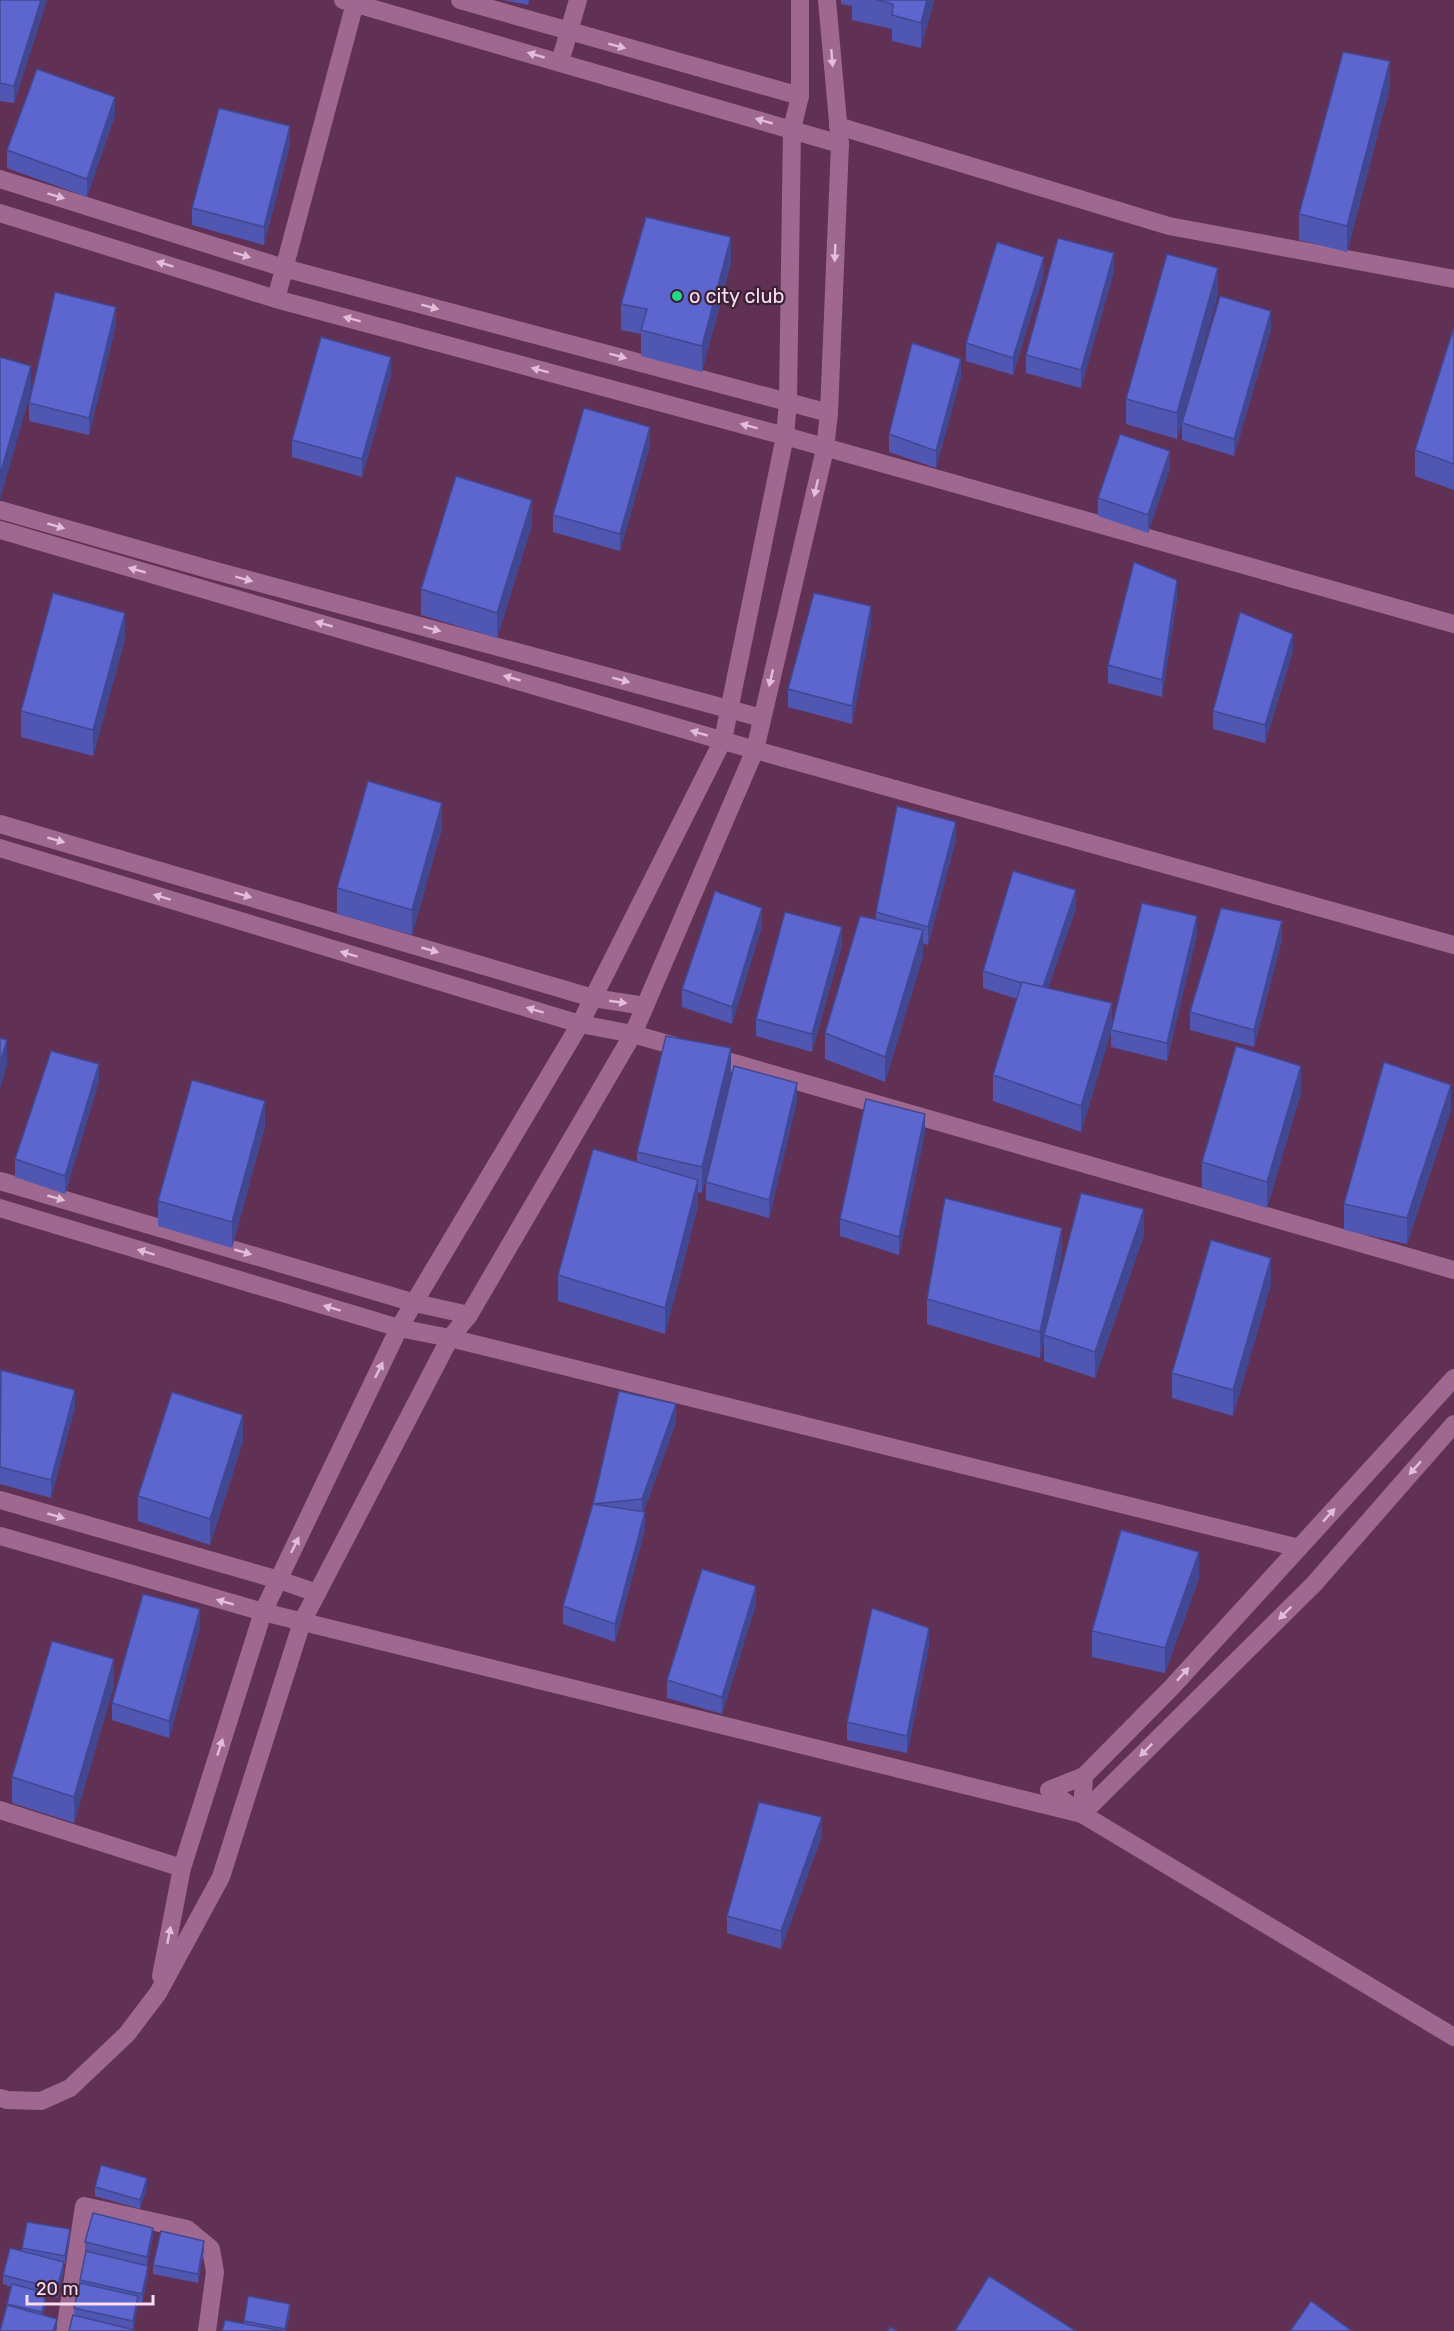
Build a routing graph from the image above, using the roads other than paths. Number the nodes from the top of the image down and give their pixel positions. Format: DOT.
graph roads {
  1 [pos="460,0"];
  2 [pos="578,0"];
  3 [pos="800,0"];
  4 [pos="826,0"];
  5 [pos="349,2"];
  6 [pos="569,31"];
  7 [pos="560,62"];
  8 [pos="800,96"];
  9 [pos="792,129"];
  10 [pos="839,135"];
  11 [pos="0,179"];
  12 [pos="0,213"];
  13 [pos="284,268"];
  14 [pos="1454,279"];
  15 [pos="276,299"];
  16 [pos="788,401"];
  17 [pos="828,413"];
  18 [pos="785,436"];
  19 [pos="825,449"];
  20 [pos="0,510"];
  21 [pos="0,530"];
  22 [pos="1454,624"];
  23 [pos="729,709"];
  24 [pos="762,718"];
  25 [pos="723,740"];
  26 [pos="755,750"];
  27 [pos="0,824"];
  28 [pos="0,848"];
  29 [pos="1454,945"];
  30 [pos="593,998"];
  31 [pos="645,1006"];
  32 [pos="580,1024"];
  33 [pos="633,1034"];
  34 [pos="0,1181"];
  35 [pos="0,1208"];
  36 [pos="1454,1270"];
  37 [pos="415,1303"];
  38 [pos="469,1315"];
  39 [pos="399,1328"];
  40 [pos="450,1338"];
  41 [pos="1454,1378"];
  42 [pos="1454,1424"];
  43 [pos="0,1500"];
  44 [pos="0,1536"];
  45 [pos="1299,1548"];
  46 [pos="279,1580"];
  47 [pos="317,1593"];
  48 [pos="263,1612"];
  49 [pos="302,1622"];
  50 [pos="1084,1776"];
  51 [pos="0,1810"];
  52 [pos="1082,1814"];
  53 [pos="182,1868"];
  54 [pos="158,1993"];
  55 [pos="1454,2037"];
  56 [pos="0,2098"];
  57 [pos="65,2331"];
  58 [pos="207,2331"];
  1 -- 6 [label="street"];
  2 -- 6 [label="street"];
  3 -- 8 [label="street"];
  4 -- 10 [label="street, one-way"];
  7 -- 5 [label="street, one-way"];
  5 -- 13 [label="street"];
  6 -- 7 [label="street"];
  6 -- 8 [label="street, one-way"];
  9 -- 7 [label="street, one-way"];
  8 -- 9 [label="street"];
  9 -- 10 [label="street"];
  9 -- 16 [label="street"];
  10 -- 14 [label="street"];
  10 -- 17 [label="street, one-way"];
  11 -- 13 [label="street, one-way"];
  15 -- 12 [label="street, one-way"];
  13 -- 15 [label="street"];
  13 -- 16 [label="street, one-way"];
  18 -- 15 [label="street, one-way"];
  16 -- 17 [label="street"];
  16 -- 18 [label="street"];
  17 -- 19 [label="street"];
  18 -- 19 [label="street"];
  18 -- 23 [label="street"];
  19 -- 22 [label="street"];
  19 -- 24 [label="street, one-way"];
  20 -- 23 [label="street, one-way"];
  25 -- 21 [label="street, one-way"];
  23 -- 24 [label="street"];
  23 -- 25 [label="street"];
  24 -- 26 [label="street"];
  25 -- 26 [label="street"];
  25 -- 30 [label="street"];
  26 -- 29 [label="street"];
  26 -- 31 [label="street"];
  27 -- 30 [label="street, one-way"];
  32 -- 28 [label="street, one-way"];
  30 -- 31 [label="street, one-way"];
  30 -- 32 [label="street"];
  31 -- 33 [label="street"];
  32 -- 33 [label="street"];
  32 -- 37 [label="street"];
  33 -- 36 [label="street"];
  33 -- 38 [label="street"];
  34 -- 37 [label="street, one-way"];
  39 -- 35 [label="street, one-way"];
  37 -- 38 [label="street"];
  37 -- 39 [label="street"];
  38 -- 40 [label="street"];
  39 -- 40 [label="street"];
  46 -- 39 [label="street, one-way"];
  40 -- 45 [label="street"];
  40 -- 47 [label="street"];
  45 -- 41 [label="street, one-way"];
  42 -- 52 [label="street, one-way"];
  43 -- 46 [label="street, one-way"];
  48 -- 44 [label="street, one-way"];
  50 -- 45 [label="street, one-way"];
  46 -- 47 [label="street"];
  46 -- 48 [label="street"];
  47 -- 49 [label="street"];
  48 -- 49 [label="street"];
  53 -- 48 [label="street, one-way"];
  49 -- 52 [label="street"];
  49 -- 54 [label="street"];
  50 -- 52 [label="street"];
  50 -- 52 [label="street"];
  51 -- 53 [label="street"];
  52 -- 55 [label="street"];
  54 -- 53 [label="street, one-way"];
  54 -- 56 [label="street"];
  57 -- 58 [label="street"];
}
